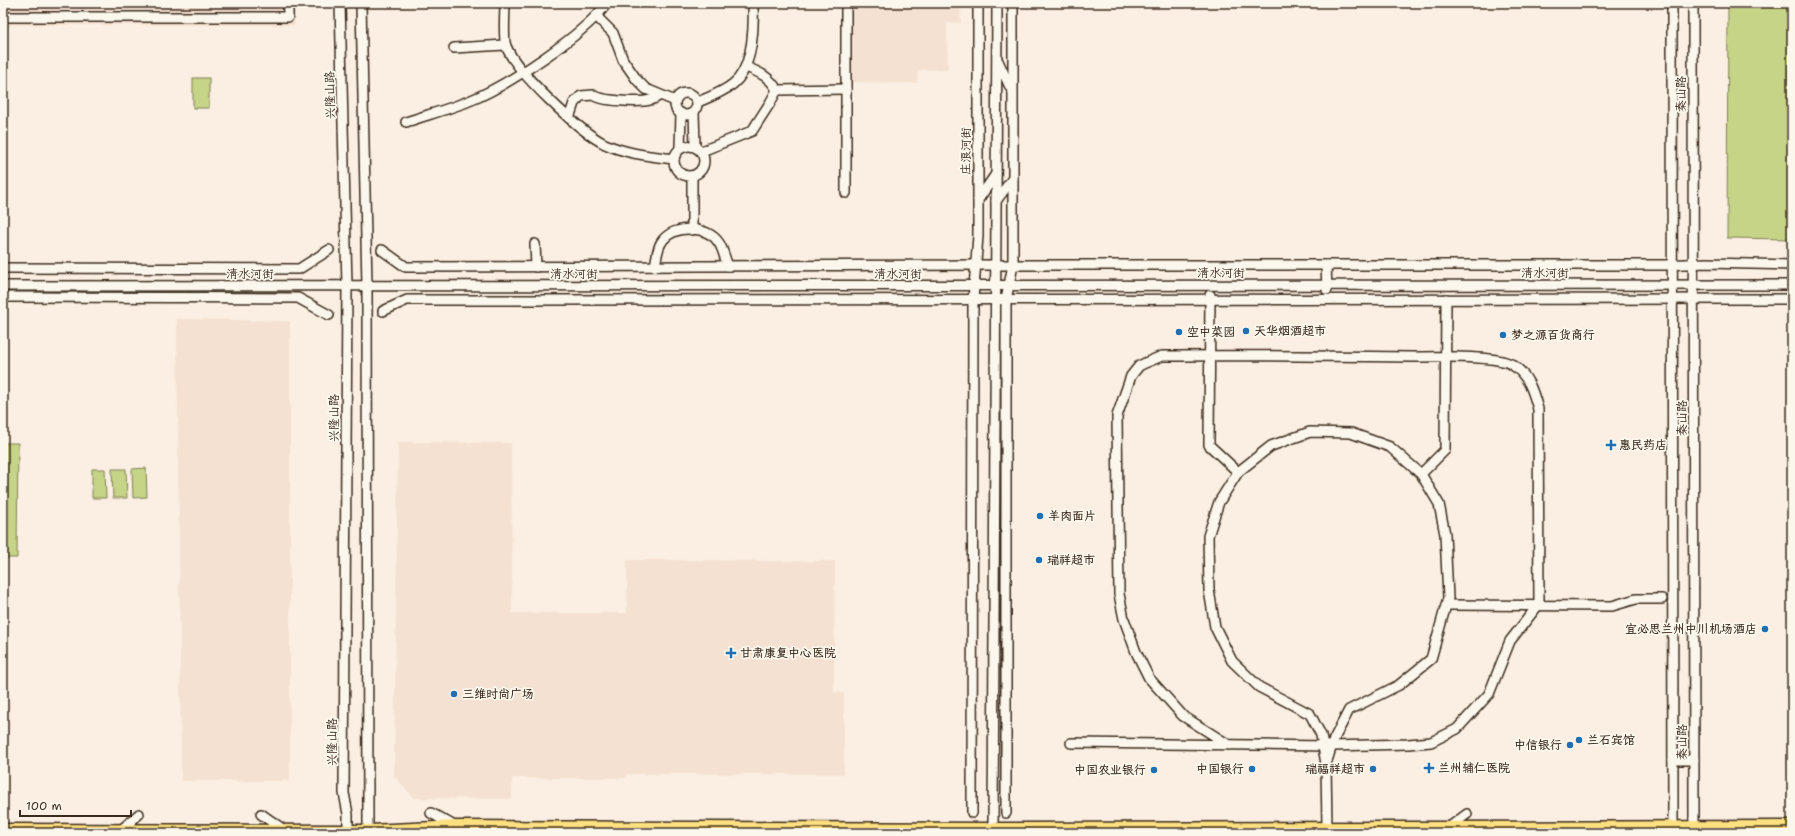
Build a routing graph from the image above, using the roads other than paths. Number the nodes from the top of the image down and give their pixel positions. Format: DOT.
graph roads {
  1 [pos="288,3"];
  2 [pos="340,3"];
  3 [pos="361,3"];
  4 [pos="505,3"];
  5 [pos="607,3"];
  6 [pos="753,3"];
  7 [pos="846,3"];
  8 [pos="978,3"];
  9 [pos="997,3"];
  10 [pos="1013,3"];
  11 [pos="1672,3"];
  12 [pos="1693,3"];
  13 [pos="596,16"];
  14 [pos="3,17"];
  15 [pos="505,45"];
  16 [pos="454,48"];
  17 [pos="997,58"];
  18 [pos="746,67"];
  19 [pos="523,72"];
  20 [pos="846,89"];
  21 [pos="777,90"];
  22 [pos="1013,92"];
  23 [pos="659,96"];
  24 [pos="675,101"];
  25 [pos="698,102"];
  26 [pos="694,112"];
  27 [pos="681,114"];
  28 [pos="570,118"];
  29 [pos="406,122"];
  30 [pos="680,148"];
  31 [pos="698,149"];
  32 [pos="674,159"];
  33 [pos="996,174"];
  34 [pos="692,176"];
  35 [pos="1013,178"];
  36 [pos="846,193"];
  37 [pos="978,200"];
  38 [pos="996,201"];
  39 [pos="692,230"];
  40 [pos="535,244"];
  41 [pos="329,250"];
  42 [pos="382,250"];
  43 [pos="1693,264"];
  44 [pos="975,265"];
  45 [pos="996,265"];
  46 [pos="1013,265"];
  47 [pos="1326,265"];
  48 [pos="1672,265"];
  49 [pos="656,266"];
  50 [pos="728,266"];
  51 [pos="1792,266"];
  52 [pos="536,267"];
  53 [pos="3,268"];
  54 [pos="996,285"];
  55 [pos="1210,285"];
  56 [pos="1327,285"];
  57 [pos="1672,285"];
  58 [pos="1693,285"];
  59 [pos="1792,285"];
  60 [pos="3,286"];
  61 [pos="347,286"];
  62 [pos="367,286"];
  63 [pos="974,286"];
  64 [pos="1009,286"];
  65 [pos="3,297"];
  66 [pos="996,299"];
  67 [pos="1210,299"];
  68 [pos="1327,299"];
  69 [pos="1446,299"];
  70 [pos="1673,299"];
  71 [pos="1792,299"];
  72 [pos="972,300"];
  73 [pos="1006,300"];
  74 [pos="1693,300"];
  75 [pos="382,311"];
  76 [pos="329,314"];
  77 [pos="1210,355"];
  78 [pos="1446,357"];
  79 [pos="1238,472"];
  80 [pos="1421,474"];
  81 [pos="1662,599"];
  82 [pos="1539,604"];
  83 [pos="1446,605"];
  84 [pos="1071,743"];
  85 [pos="1229,745"];
  86 [pos="1327,746"];
  87 [pos="1673,760"];
  88 [pos="1694,760"];
  89 [pos="972,812"];
  90 [pos="431,813"];
  91 [pos="1006,813"];
  92 [pos="139,814"];
  93 [pos="261,814"];
  94 [pos="1467,814"];
  95 [pos="457,827"];
  96 [pos="1792,827"];
  97 [pos="1326,828"];
  98 [pos="1448,828"];
  99 [pos="3,830"];
  100 [pos="121,830"];
  101 [pos="284,830"];
  102 [pos="1674,830"];
  103 [pos="1694,830"];
  104 [pos="993,831"];
  105 [pos="348,832"];
  106 [pos="368,832"];
  1 -- 14 [label="street"];
  2 -- 61 [label="street, 兴隆山路"];
  3 -- 62 [label="street"];
  4 -- 15 [label="street"];
  5 -- 13 [label="street"];
  6 -- 18 [label="street"];
  7 -- 20 [label="street"];
  8 -- 37 [label="street, 庄浪河街"];
  9 -- 17 [label="street"];
  10 -- 22 [label="street"];
  11 -- 48 [label="street, 秦山路"];
  12 -- 43 [label="street, 秦山路"];
  13 -- 19 [label="street"];
  13 -- 23 [label="street"];
  15 -- 16 [label="street"];
  15 -- 19 [label="street"];
  17 -- 22 [label="street"];
  17 -- 33 [label="street"];
  18 -- 21 [label="street"];
  18 -- 25 [label="street"];
  19 -- 28 [label="street"];
  19 -- 29 [label="street"];
  20 -- 21 [label="street"];
  20 -- 36 [label="street"];
  21 -- 31 [label="street"];
  22 -- 35 [label="street"];
  23 -- 24 [label="street"];
  23 -- 28 [label="street"];
  24 -- 25 [label="street"];
  24 -- 27 [label="street"];
  25 -- 26 [label="street"];
  26 -- 27 [label="street"];
  26 -- 31 [label="street"];
  27 -- 30 [label="street"];
  28 -- 32 [label="street"];
  30 -- 31 [label="street"];
  30 -- 32 [label="street"];
  31 -- 34 [label="street"];
  32 -- 34 [label="street"];
  33 -- 37 [label="street"];
  33 -- 38 [label="street"];
  34 -- 39 [label="street"];
  35 -- 38 [label="street"];
  35 -- 46 [label="street"];
  37 -- 44 [label="street, 庄浪河街"];
  38 -- 45 [label="street"];
  39 -- 49 [label="street"];
  39 -- 50 [label="street"];
  40 -- 52 [label="street"];
  41 -- 53 [label="street"];
  42 -- 52 [label="street"];
  43 -- 48 [label="street"];
  43 -- 51 [label="street"];
  43 -- 58 [label="street, 秦山路"];
  44 -- 45 [label="street"];
  44 -- 50 [label="street"];
  44 -- 63 [label="street, 庄浪河街"];
  45 -- 46 [label="street"];
  45 -- 54 [label="street"];
  46 -- 47 [label="street"];
  46 -- 64 [label="street"];
  47 -- 48 [label="street"];
  47 -- 56 [label="street"];
  48 -- 57 [label="street, 秦山路"];
  49 -- 50 [label="street"];
  49 -- 52 [label="street"];
  54 -- 63 [label="street, 清水河街"];
  54 -- 64 [label="street, 清水河街"];
  54 -- 66 [label="street"];
  55 -- 56 [label="street, 清水河街"];
  55 -- 64 [label="street, 清水河街"];
  55 -- 67 [label="street"];
  56 -- 57 [label="street, 清水河街"];
  56 -- 68 [label="street"];
  57 -- 58 [label="street, 清水河街"];
  57 -- 70 [label="street, 秦山路"];
  58 -- 59 [label="street, 清水河街"];
  58 -- 74 [label="street, 秦山路"];
  60 -- 61 [label="street, 清水河街"];
  61 -- 62 [label="street, 清水河街"];
  61 -- 105 [label="street, 兴隆山路"];
  62 -- 63 [label="street, 清水河街"];
  62 -- 106 [label="street"];
  63 -- 72 [label="street, 庄浪河街"];
  64 -- 73 [label="street"];
  65 -- 76 [label="street"];
  66 -- 72 [label="street"];
  66 -- 73 [label="street"];
  66 -- 104 [label="street"];
  67 -- 68 [label="street"];
  67 -- 73 [label="street"];
  67 -- 77 [label="street"];
  68 -- 69 [label="street"];
  69 -- 70 [label="street"];
  69 -- 78 [label="street"];
  70 -- 74 [label="street"];
  70 -- 87 [label="street, 秦山路"];
  71 -- 74 [label="street"];
  72 -- 75 [label="street"];
  72 -- 89 [label="street, 庄浪河街"];
  73 -- 91 [label="street"];
  74 -- 88 [label="street, 秦山路"];
  77 -- 78 [label="street"];
  77 -- 79 [label="street"];
  77 -- 85 [label="street"];
  78 -- 80 [label="street"];
  78 -- 82 [label="street"];
  79 -- 80 [label="street"];
  79 -- 86 [label="street"];
  80 -- 83 [label="street"];
  81 -- 82 [label="street"];
  82 -- 83 [label="street"];
  82 -- 86 [label="street"];
  83 -- 86 [label="street"];
  84 -- 85 [label="street"];
  85 -- 86 [label="street"];
  86 -- 97 [label="street"];
  87 -- 88 [label="street"];
  87 -- 102 [label="street, 秦山路"];
  88 -- 103 [label="street, 秦山路"];
  90 -- 95 [label="street"];
  92 -- 100 [label="street"];
  93 -- 101 [label="street"];
  94 -- 98 [label="street"];
  95 -- 104 [label="main road"];
  95 -- 106 [label="main road"];
  96 -- 103 [label="main road"];
  97 -- 98 [label="main road"];
  97 -- 104 [label="main road"];
  98 -- 102 [label="main road"];
  99 -- 100 [label="main road"];
  100 -- 101 [label="main road"];
  101 -- 105 [label="main road"];
  102 -- 103 [label="main road"];
  105 -- 106 [label="main road"];
}
